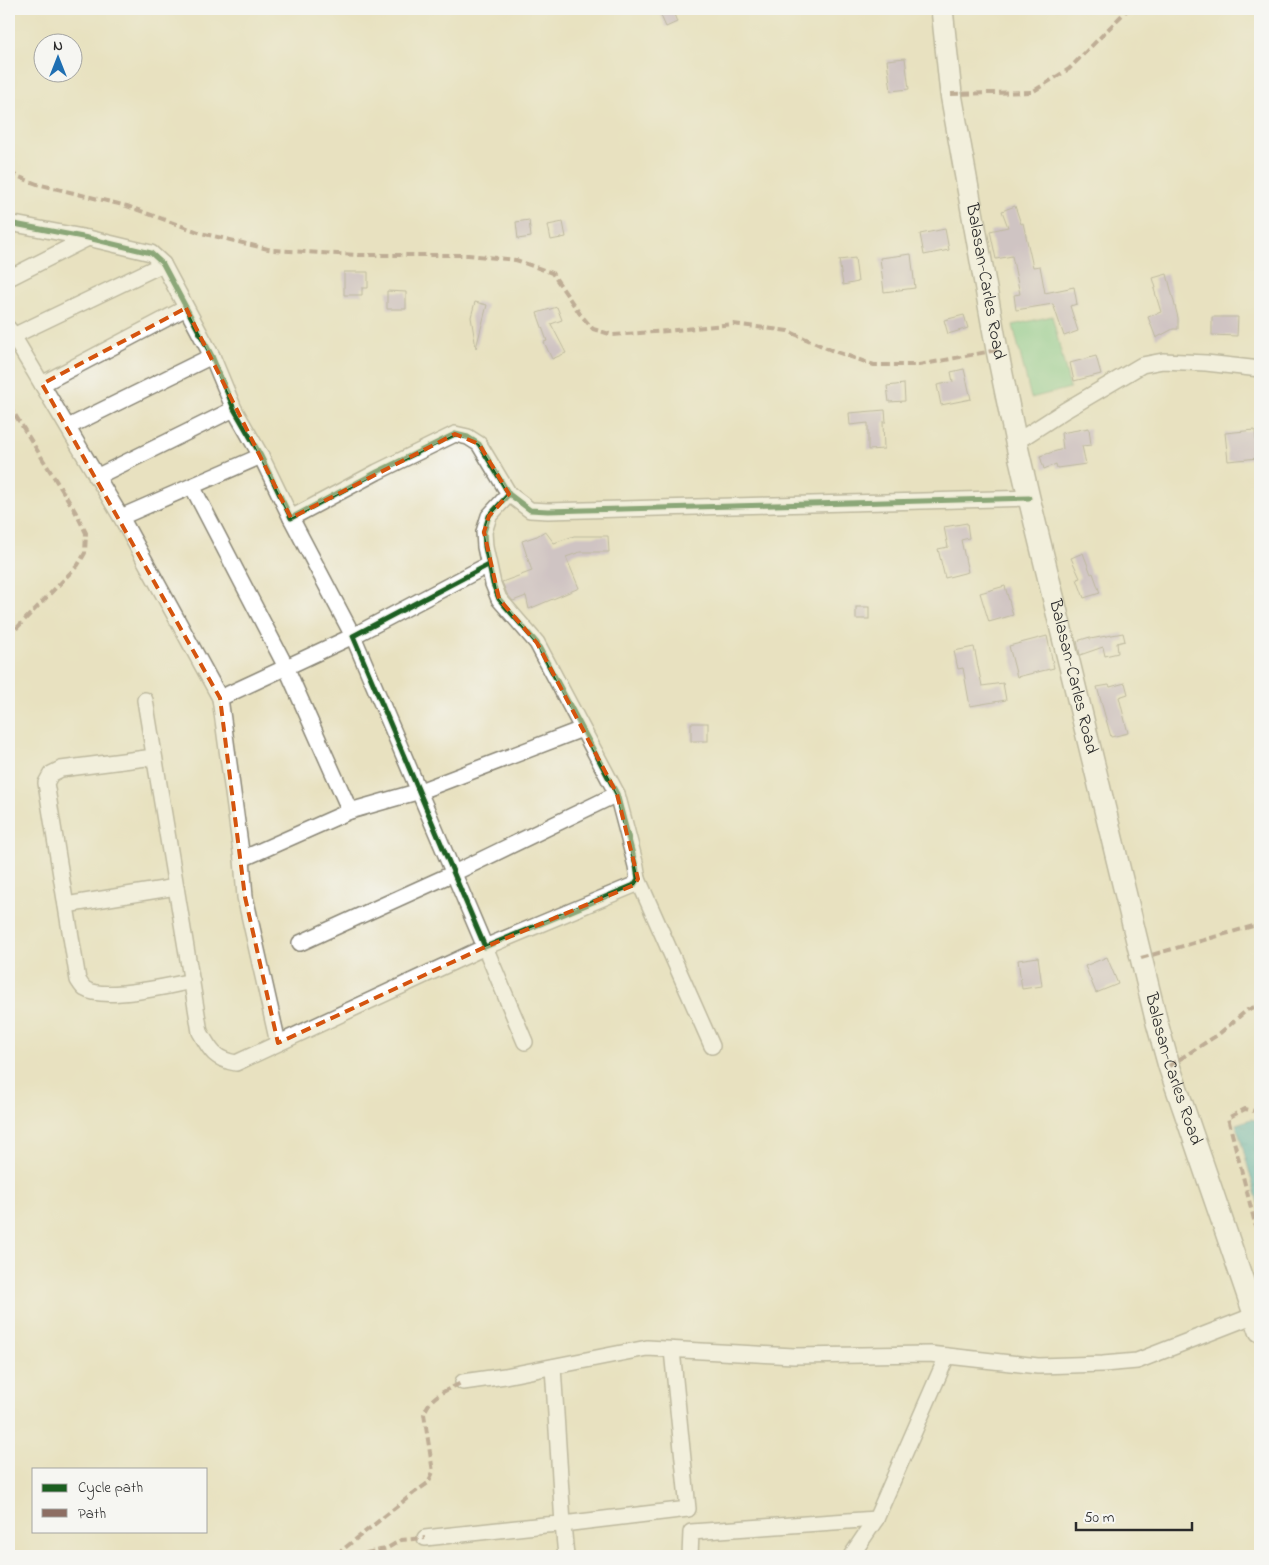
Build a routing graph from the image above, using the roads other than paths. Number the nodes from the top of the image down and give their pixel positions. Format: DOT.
graph roads {
  1 [pos="942,9"];
  2 [pos="9,223"];
  3 [pos="88,238"];
  4 [pos="163,264"];
  5 [pos="9,278"];
  6 [pos="186,308"];
  7 [pos="11,333"];
  8 [pos="212,356"];
  9 [pos="1260,369"];
  10 [pos="42,384"];
  11 [pos="234,409"];
  12 [pos="68,427"];
  13 [pos="1016,442"];
  14 [pos="261,456"];
  15 [pos="96,477"];
  16 [pos="192,486"];
  17 [pos="509,494"];
  18 [pos="1029,498"];
  19 [pos="120,516"];
  20 [pos="291,518"];
  21 [pos="488,565"];
  22 [pos="353,636"];
  23 [pos="286,667"];
  24 [pos="220,698"];
  25 [pos="145,700"];
  26 [pos="582,728"];
  27 [pos="154,757"];
  28 [pos="420,792"];
  29 [pos="617,794"];
  30 [pos="350,812"];
  31 [pos="242,859"];
  32 [pos="454,873"];
  33 [pos="638,879"];
  34 [pos="176,887"];
  35 [pos="66,905"];
  36 [pos="300,943"];
  37 [pos="485,947"];
  38 [pos="192,981"];
  39 [pos="525,1042"];
  40 [pos="278,1043"];
  41 [pos="712,1046"];
  42 [pos="1258,1323"];
  43 [pos="672,1350"];
  44 [pos="947,1356"];
  45 [pos="553,1367"];
  46 [pos="463,1382"];
  47 [pos="688,1509"];
  48 [pos="876,1519"];
  49 [pos="563,1524"];
  50 [pos="691,1532"];
  51 [pos="425,1538"];
  52 [pos="566,1556"];
  53 [pos="690,1556"];
  54 [pos="851,1556"];
  1 -- 13 [label="main road, Balasan-Carles Road"];
  2 -- 3 [label="street"];
  3 -- 4 [label="street"];
  3 -- 5 [label="street"];
  4 -- 6 [label="street"];
  4 -- 7 [label="street"];
  6 -- 8 [label="street"];
  6 -- 10 [label="street"];
  7 -- 10 [label="street"];
  8 -- 11 [label="street"];
  8 -- 12 [label="street"];
  9 -- 13 [label="street"];
  10 -- 12 [label="street"];
  11 -- 14 [label="street"];
  11 -- 15 [label="street"];
  12 -- 15 [label="street"];
  13 -- 18 [label="main road, Balasan-Carles Road"];
  14 -- 16 [label="street"];
  14 -- 20 [label="street"];
  15 -- 19 [label="street"];
  16 -- 19 [label="street"];
  16 -- 23 [label="street"];
  17 -- 18 [label="street"];
  17 -- 20 [label="street"];
  17 -- 21 [label="street"];
  18 -- 42 [label="main road, Balasan-Carles Road"];
  19 -- 24 [label="street"];
  20 -- 22 [label="street"];
  21 -- 22 [label="street"];
  21 -- 26 [label="street"];
  22 -- 23 [label="street"];
  22 -- 28 [label="street"];
  23 -- 24 [label="street"];
  23 -- 30 [label="street"];
  24 -- 31 [label="street"];
  25 -- 27 [label="street"];
  26 -- 28 [label="street"];
  26 -- 29 [label="street"];
  27 -- 34 [label="street"];
  27 -- 35 [label="street"];
  28 -- 30 [label="street"];
  28 -- 32 [label="street"];
  29 -- 32 [label="street"];
  29 -- 33 [label="street"];
  30 -- 31 [label="street"];
  31 -- 40 [label="street"];
  32 -- 36 [label="street"];
  32 -- 37 [label="street"];
  33 -- 37 [label="street"];
  33 -- 41 [label="street"];
  34 -- 35 [label="street"];
  34 -- 38 [label="street"];
  35 -- 38 [label="street"];
  37 -- 39 [label="street"];
  37 -- 40 [label="street"];
  38 -- 40 [label="street"];
  42 -- 44 [label="street"];
  43 -- 44 [label="street"];
  43 -- 45 [label="street"];
  43 -- 47 [label="street"];
  44 -- 48 [label="street"];
  45 -- 46 [label="street"];
  45 -- 49 [label="street"];
  47 -- 49 [label="street"];
  47 -- 50 [label="street"];
  48 -- 50 [label="street"];
  48 -- 54 [label="street"];
  49 -- 51 [label="street"];
  49 -- 52 [label="street"];
  50 -- 53 [label="street"];
}
